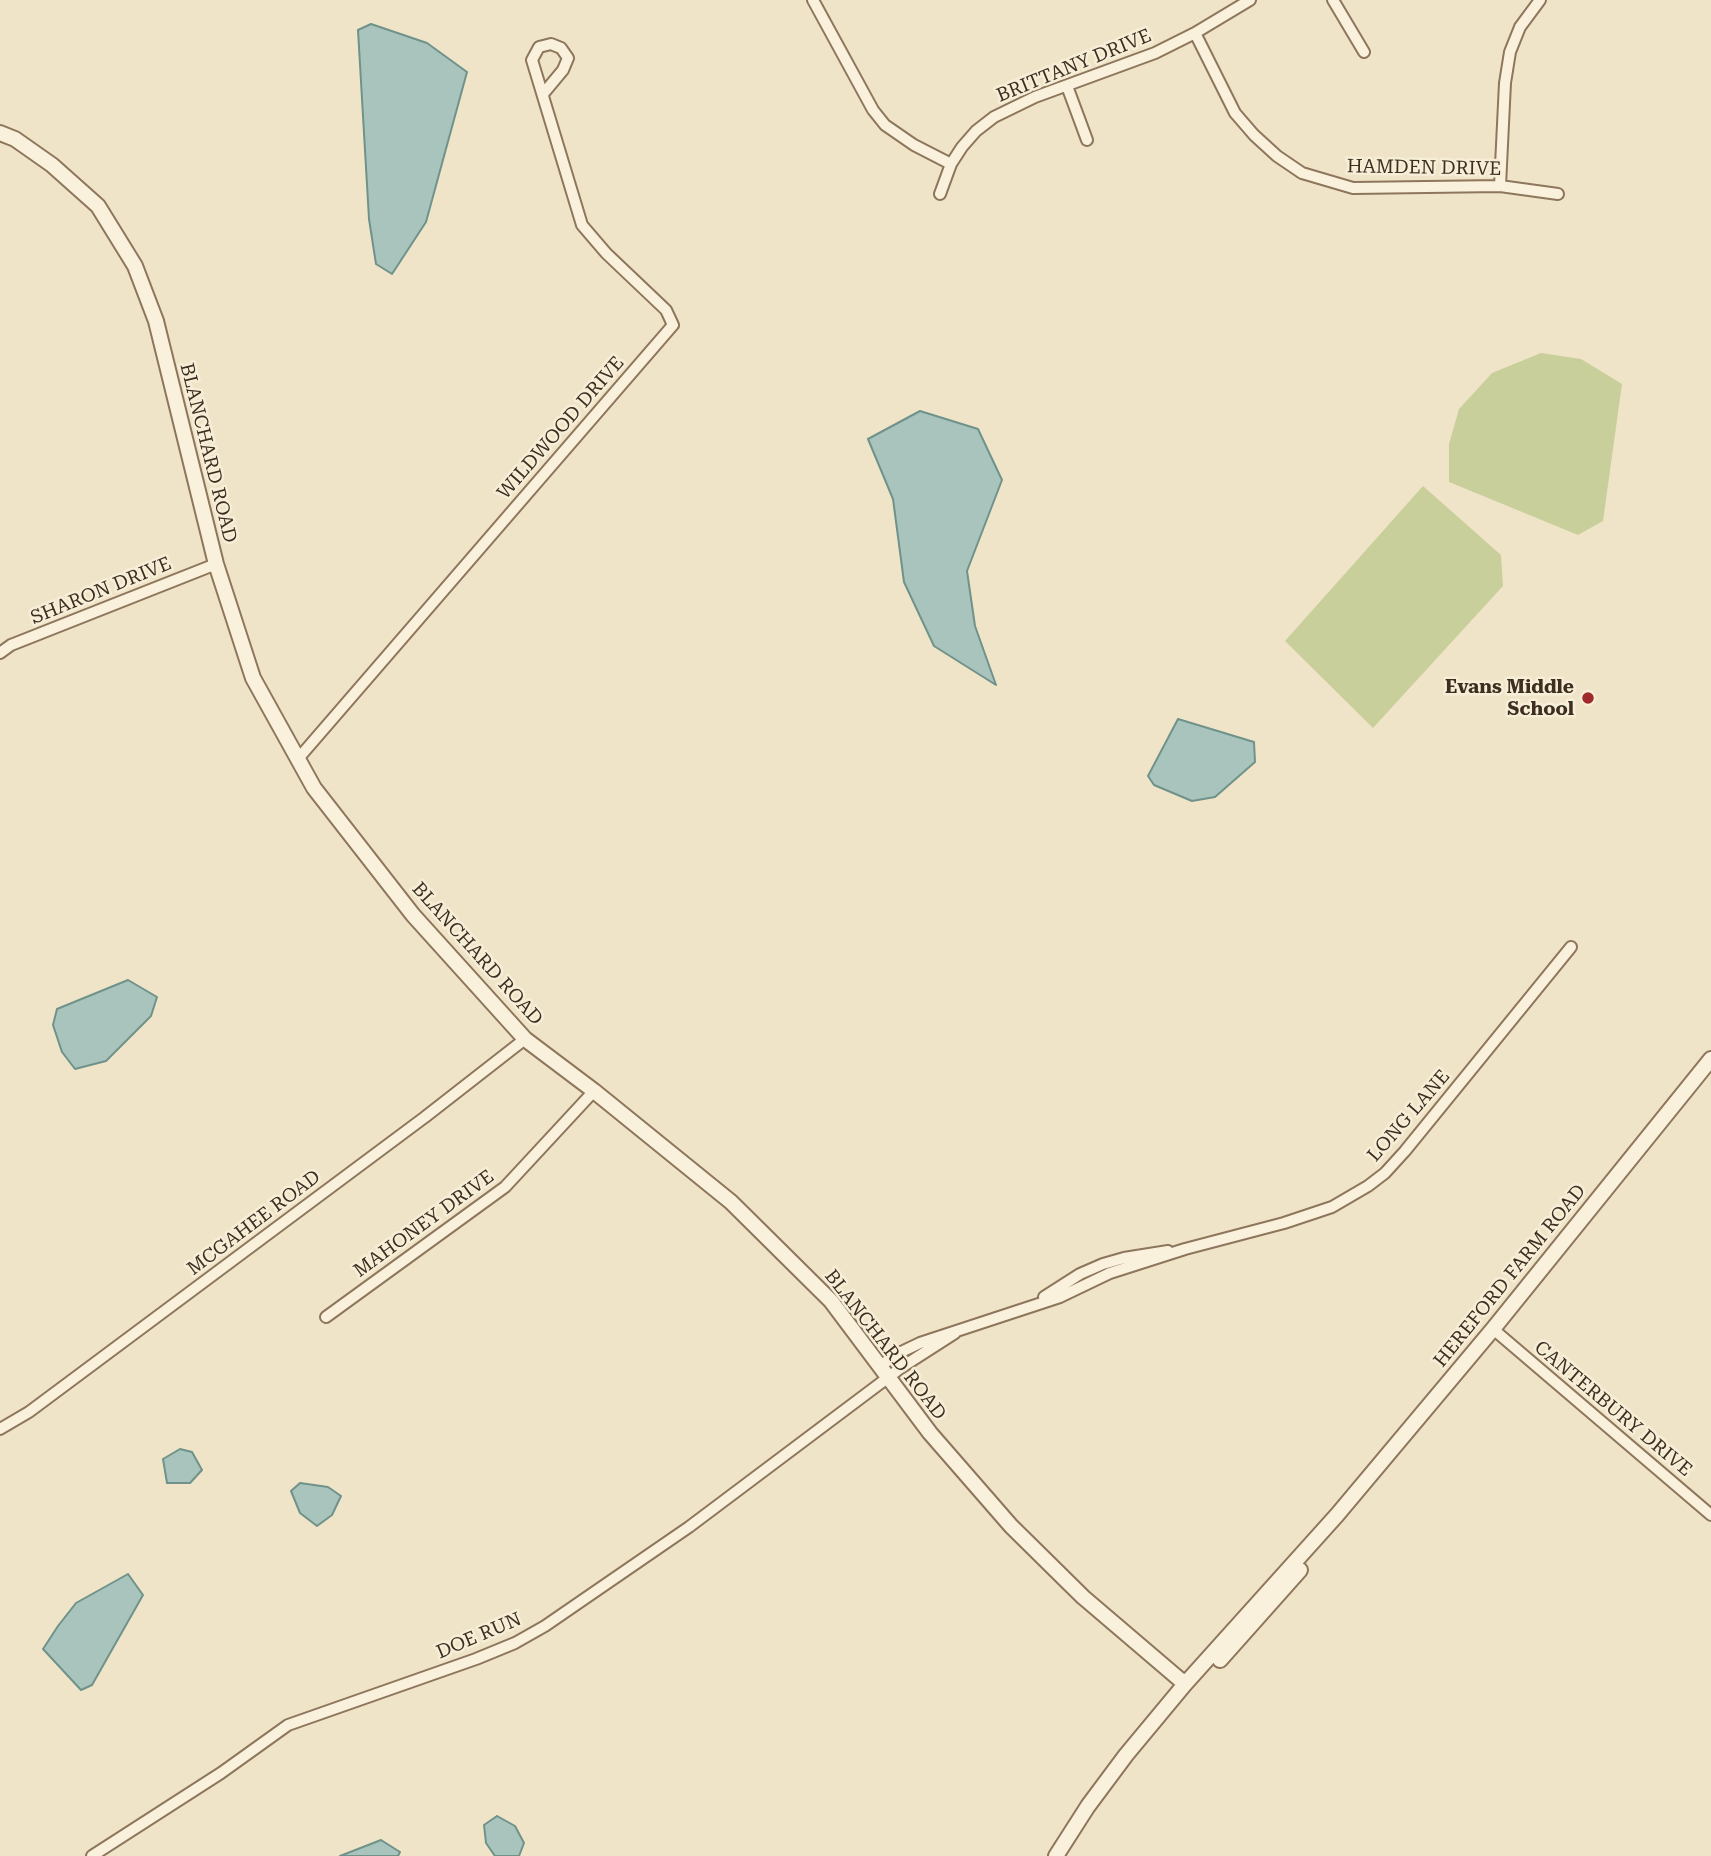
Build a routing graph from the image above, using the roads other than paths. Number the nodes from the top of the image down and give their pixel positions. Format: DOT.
graph roads {
  1 [pos="813,0"];
  2 [pos="1250,0"];
  3 [pos="1333,0"];
  4 [pos="1539,0"];
  5 [pos="1195,33"];
  6 [pos="1364,52"];
  7 [pos="1067,86"];
  8 [pos="543,94"];
  9 [pos="0,133"];
  10 [pos="1087,140"];
  11 [pos="951,164"];
  12 [pos="1500,186"];
  13 [pos="940,194"];
  14 [pos="1558,194"];
  15 [pos="216,564"];
  16 [pos="0,653"];
  17 [pos="297,760"];
  18 [pos="1571,947"];
  19 [pos="525,1039"];
  20 [pos="1711,1059"];
  21 [pos="594,1091"];
  22 [pos="326,1317"];
  23 [pos="1493,1329"];
  24 [pos="885,1371"];
  25 [pos="0,1429"];
  26 [pos="1337,1514"];
  27 [pos="1711,1515"];
  28 [pos="1185,1684"];
  29 [pos="1126,1755"];
  30 [pos="92,1856"];
  31 [pos="1056,1856"];
  1 -- 11 [label="street"];
  2 -- 5 [label="street, BRITTANY DRIVE"];
  3 -- 6 [label="street"];
  4 -- 12 [label="street"];
  5 -- 7 [label="street, BRITTANY DRIVE"];
  5 -- 12 [label="street, HAMDEN DRIVE"];
  7 -- 10 [label="street"];
  7 -- 11 [label="street, BRITTANY DRIVE"];
  8 -- 17 [label="street, WILDWOOD DRIVE"];
  9 -- 15 [label="street, BLANCHARD ROAD"];
  11 -- 13 [label="street, BRITTANY DRIVE"];
  12 -- 14 [label="street, HAMDEN DRIVE"];
  15 -- 16 [label="street, SHARON DRIVE"];
  15 -- 17 [label="street, BLANCHARD ROAD"];
  17 -- 19 [label="street, BLANCHARD ROAD"];
  18 -- 24 [label="street, LONG LANE"];
  19 -- 21 [label="street, BLANCHARD ROAD"];
  19 -- 25 [label="street, MCGAHEE ROAD"];
  20 -- 23 [label="street, HEREFORD FARM ROAD"];
  21 -- 22 [label="street, MAHONEY DRIVE"];
  21 -- 24 [label="street, BLANCHARD ROAD"];
  23 -- 26 [label="street, HEREFORD FARM ROAD"];
  23 -- 27 [label="street, CANTERBURY DRIVE"];
  24 -- 28 [label="street, BLANCHARD ROAD"];
  24 -- 30 [label="street, DOE RUN"];
  26 -- 28 [label="street, HEREFORD FARM ROAD"];
  26 -- 29 [label="street, HEREFORD FARM ROAD"];
  28 -- 29 [label="street, HEREFORD FARM ROAD"];
  29 -- 31 [label="street, HEREFORD FARM ROAD"];
}
